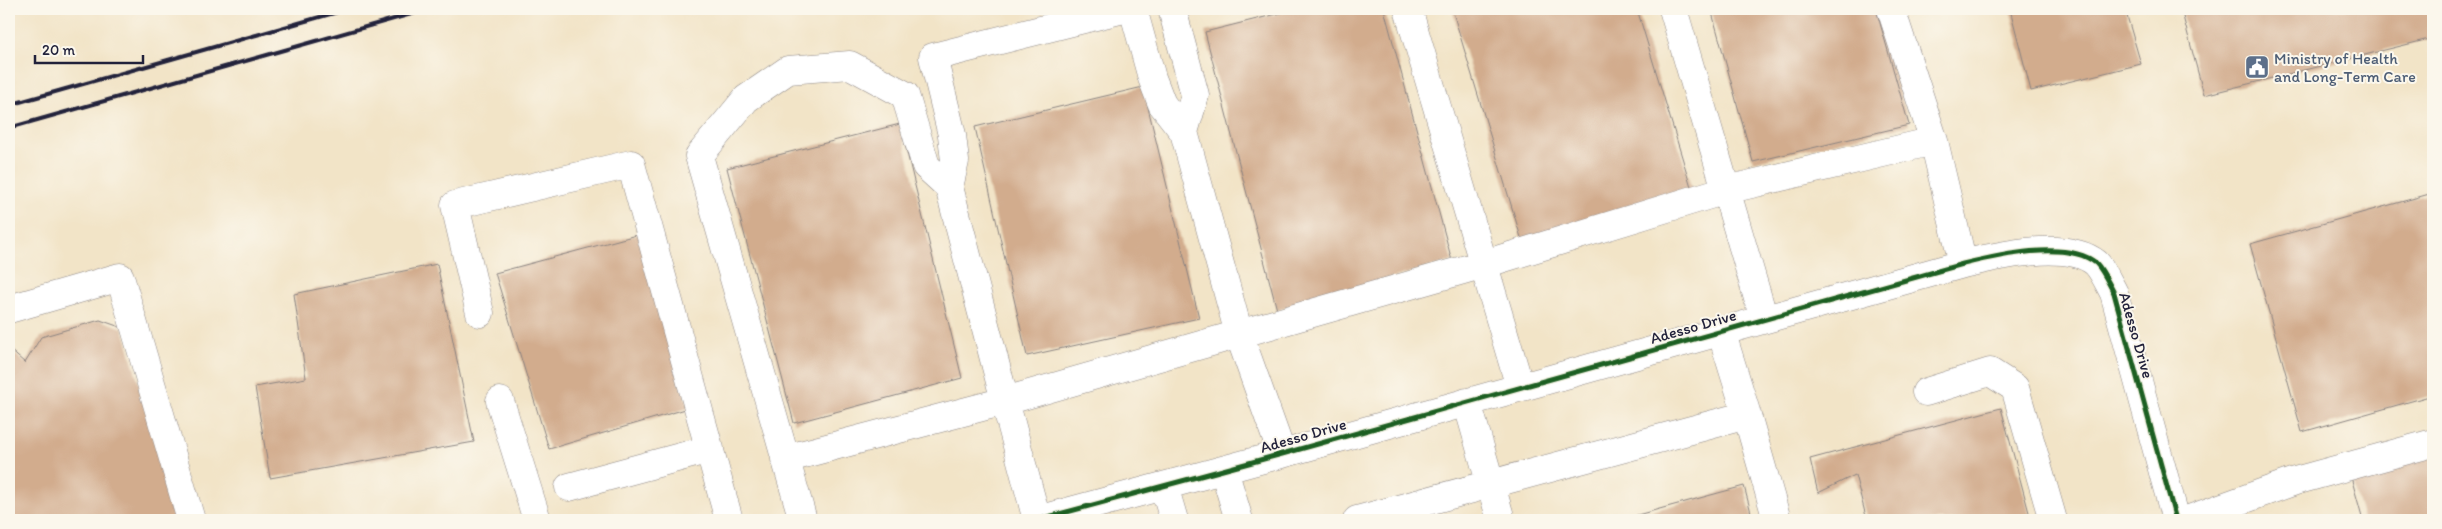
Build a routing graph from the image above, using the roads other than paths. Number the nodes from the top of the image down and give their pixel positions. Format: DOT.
graph roads {
  1 [pos="1124,9"];
  2 [pos="1133,9"];
  3 [pos="1172,9"];
  4 [pos="1408,9"];
  5 [pos="1673,9"];
  6 [pos="1891,9"];
  7 [pos="1184,132"];
  8 [pos="1934,141"];
  9 [pos="949,187"];
  10 [pos="1726,190"];
  11 [pos="1484,264"];
  12 [pos="1963,264"];
  13 [pos="9,309"];
  14 [pos="480,313"];
  15 [pos="1764,319"];
  16 [pos="1721,331"];
  17 [pos="1239,334"];
  18 [pos="1520,388"];
  19 [pos="1926,392"];
  20 [pos="500,401"];
  21 [pos="1004,401"];
  22 [pos="1467,402"];
  23 [pos="1747,415"];
  24 [pos="2433,443"];
  25 [pos="710,448"];
  26 [pos="1282,454"];
  27 [pos="785,459"];
  28 [pos="1224,470"];
  29 [pos="1490,484"];
  30 [pos="1164,486"];
  31 [pos="569,487"];
  32 [pos="191,520"];
  33 [pos="537,520"];
  34 [pos="729,520"];
  35 [pos="803,520"];
  36 [pos="1037,520"];
  37 [pos="1174,520"];
  38 [pos="1239,520"];
  39 [pos="1358,520"];
  40 [pos="1501,520"];
  41 [pos="1778,520"];
  42 [pos="2053,520"];
  43 [pos="2176,520"];
  44 [pos="2187,520"];
  1 -- 9 [label="street"];
  2 -- 7 [label="street"];
  3 -- 7 [label="street"];
  4 -- 11 [label="street"];
  5 -- 10 [label="street"];
  6 -- 8 [label="street"];
  7 -- 17 [label="street"];
  8 -- 10 [label="street"];
  8 -- 12 [label="street"];
  9 -- 21 [label="street"];
  9 -- 27 [label="street"];
  10 -- 11 [label="street"];
  10 -- 15 [label="street"];
  11 -- 17 [label="street"];
  11 -- 18 [label="street"];
  12 -- 15 [label="street, Adesso Drive"];
  12 -- 43 [label="street, Adesso Drive"];
  13 -- 32 [label="street"];
  14 -- 25 [label="street"];
  15 -- 16 [label="street, Adesso Drive"];
  16 -- 18 [label="street, Adesso Drive"];
  16 -- 23 [label="street"];
  17 -- 21 [label="street"];
  17 -- 26 [label="street"];
  18 -- 22 [label="street, Adesso Drive"];
  19 -- 42 [label="street"];
  20 -- 33 [label="street"];
  21 -- 27 [label="street"];
  21 -- 36 [label="street"];
  22 -- 26 [label="street, Adesso Drive"];
  22 -- 29 [label="street"];
  23 -- 29 [label="street"];
  23 -- 41 [label="street"];
  24 -- 44 [label="street"];
  25 -- 31 [label="street"];
  25 -- 34 [label="street"];
  26 -- 28 [label="street, Adesso Drive"];
  27 -- 35 [label="street"];
  28 -- 30 [label="street, Adesso Drive"];
  28 -- 38 [label="street"];
  29 -- 39 [label="street"];
  29 -- 40 [label="street"];
  30 -- 36 [label="street, Adesso Drive"];
  30 -- 37 [label="street"];
}
